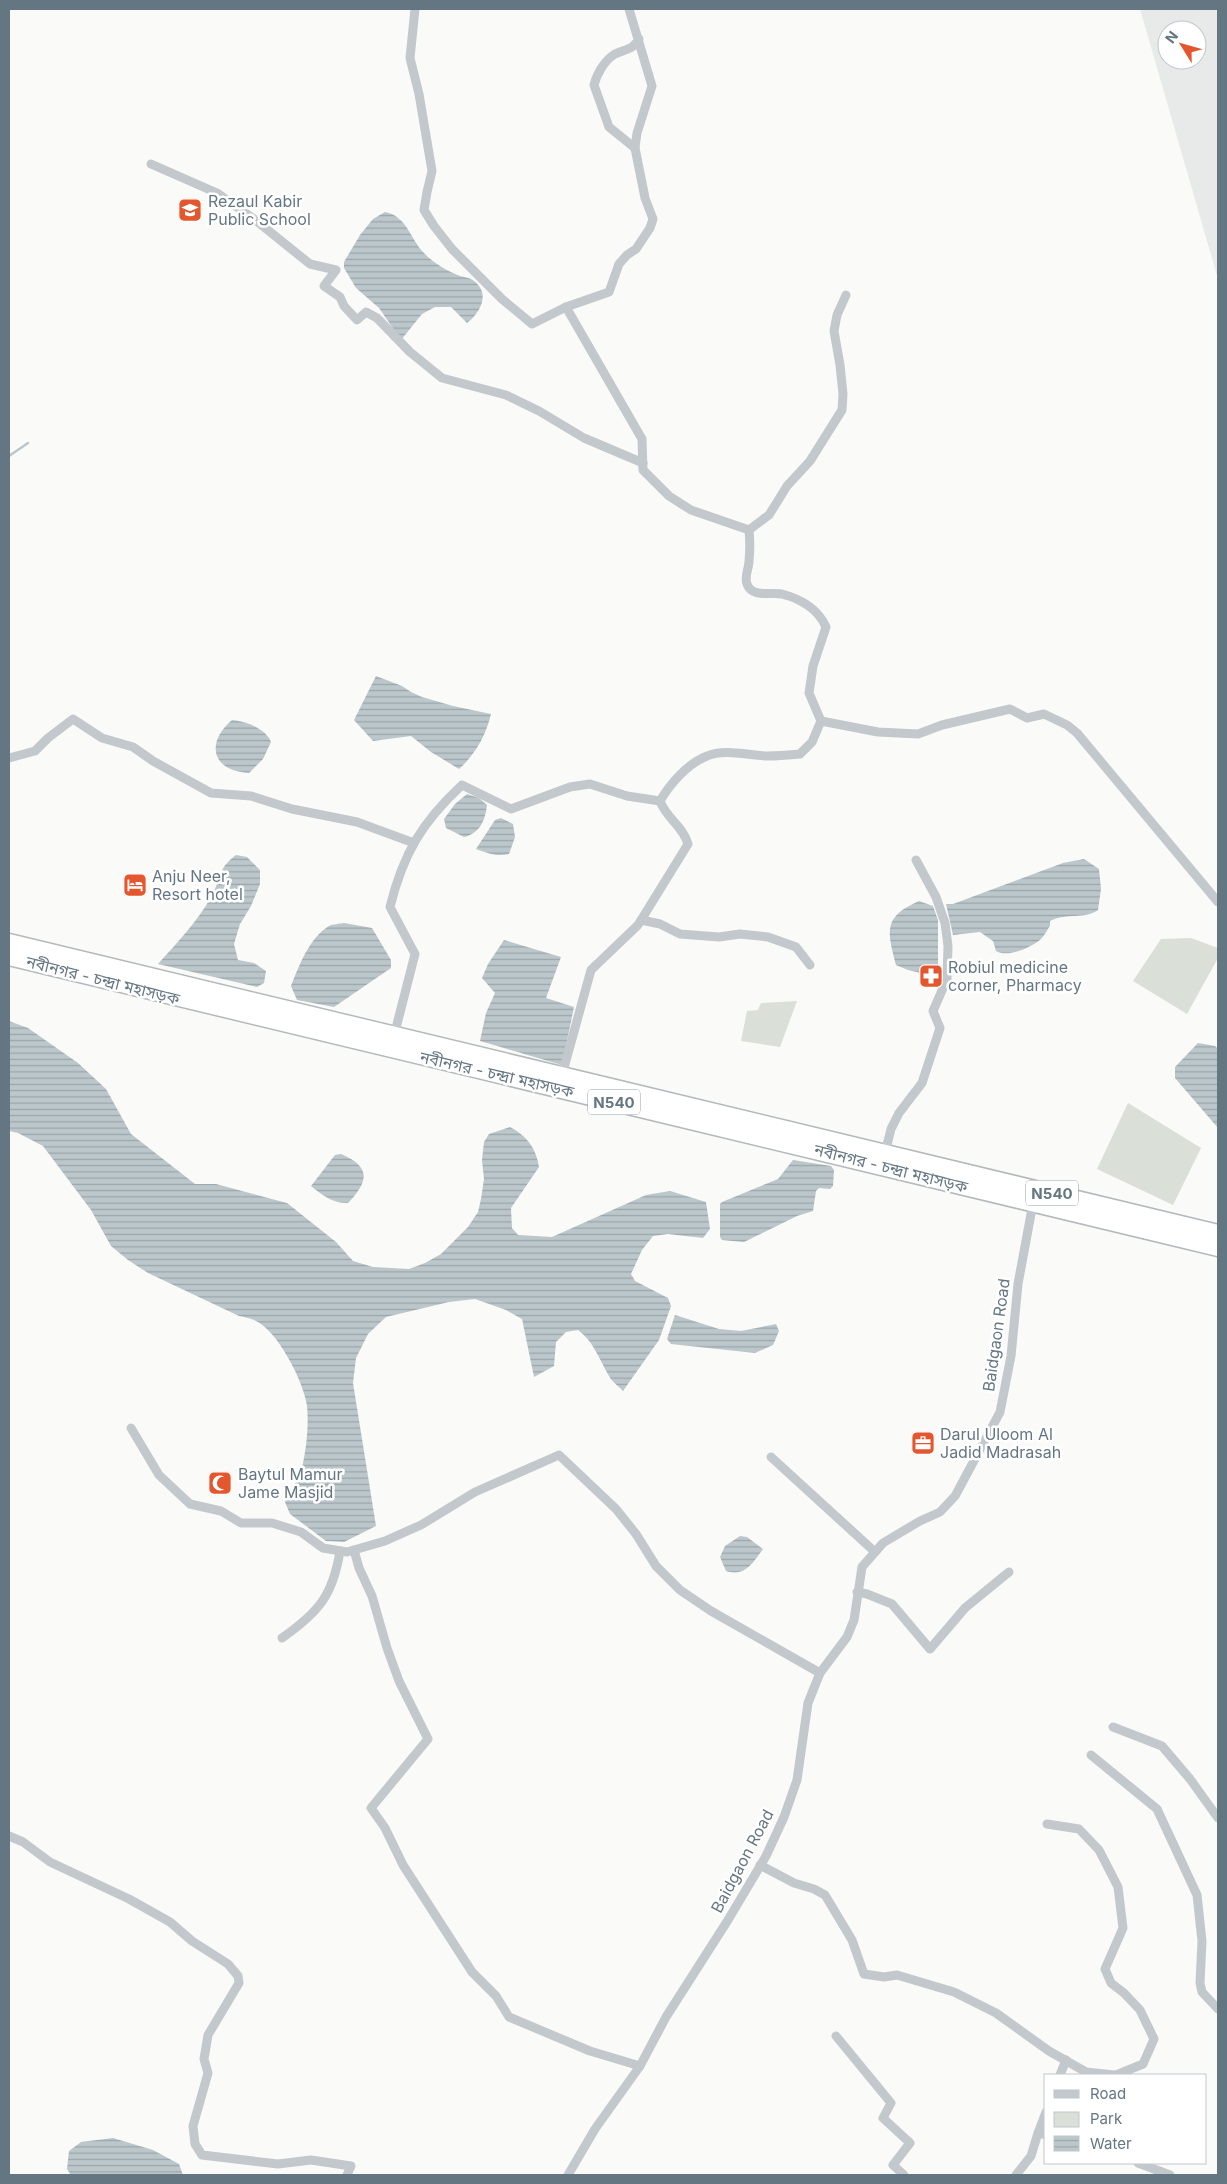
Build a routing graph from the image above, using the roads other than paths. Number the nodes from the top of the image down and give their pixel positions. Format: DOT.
graph roads {
  1 [pos="415,9"];
  2 [pos="629,9"];
  3 [pos="639,39"];
  4 [pos="635,148"];
  5 [pos="152,164"];
  6 [pos="846,295"];
  7 [pos="566,307"];
  8 [pos="643,463"];
  9 [pos="749,530"];
  10 [pos="822,721"];
  11 [pos="9,758"];
  12 [pos="660,801"];
  13 [pos="414,843"];
  14 [pos="916,860"];
  15 [pos="1218,902"];
  16 [pos="641,920"];
  17 [pos="9,942"];
  18 [pos="9,957"];
  19 [pos="810,965"];
  20 [pos="394,1036"];
  21 [pos="562,1075"];
  22 [pos="885,1154"];
  23 [pos="1032,1203"];
  24 [pos="1218,1233"];
  25 [pos="1218,1248"];
  26 [pos="131,1428"];
  27 [pos="770,1457"];
  28 [pos="340,1550"];
  29 [pos="354,1550"];
  30 [pos="875,1552"];
  31 [pos="1009,1572"];
  32 [pos="857,1592"];
  33 [pos="282,1638"];
  34 [pos="820,1673"];
  35 [pos="1113,1727"];
  36 [pos="1091,1755"];
  37 [pos="1218,1818"];
  38 [pos="1047,1824"];
  39 [pos="9,1836"];
  40 [pos="760,1865"];
  41 [pos="1218,2009"];
  42 [pos="836,2036"];
  43 [pos="1066,2060"];
  44 [pos="640,2066"];
  45 [pos="1060,2074"];
  46 [pos="1105,2074"];
  47 [pos="1118,2074"];
  48 [pos="1042,2134"];
  49 [pos="1141,2164"];
  50 [pos="347,2175"];
  51 [pos="568,2175"];
  52 [pos="904,2175"];
  53 [pos="1016,2175"];
  54 [pos="1170,2175"];
  1 -- 7 [label="street"];
  2 -- 3 [label="street"];
  3 -- 4 [label="street"];
  3 -- 4 [label="street"];
  4 -- 7 [label="street"];
  5 -- 8 [label="street"];
  6 -- 9 [label="street"];
  7 -- 8 [label="street"];
  8 -- 9 [label="street"];
  9 -- 10 [label="street"];
  10 -- 12 [label="street"];
  10 -- 15 [label="street"];
  11 -- 13 [label="street"];
  12 -- 13 [label="street"];
  12 -- 16 [label="street"];
  13 -- 20 [label="street"];
  14 -- 22 [label="street"];
  16 -- 19 [label="street"];
  16 -- 21 [label="street"];
  17 -- 20 [label="highway, নবীনগর - চন্দ্রা মহাসড়ক / N540"];
  18 -- 23 [label="highway, নবীনগর - চন্দ্রা মহাসড়ক / N540"];
  20 -- 21 [label="highway, নবীনগর - চন্দ্রা মহাসড়ক / N540"];
  21 -- 22 [label="highway, নবীনগর - চন্দ্রা মহাসড়ক / N540"];
  22 -- 24 [label="highway, নবীনগর - চন্দ্রা মহাসড়ক / N540"];
  23 -- 25 [label="highway, নবীনগর - চন্দ্রা মহাসড়ক / N540"];
  23 -- 30 [label="street, Baidgaon Road"];
  26 -- 28 [label="street"];
  27 -- 30 [label="street"];
  28 -- 29 [label="street"];
  28 -- 33 [label="street"];
  29 -- 34 [label="street"];
  29 -- 44 [label="street"];
  30 -- 32 [label="street, Baidgaon Road"];
  31 -- 32 [label="street"];
  32 -- 34 [label="street, Baidgaon Road"];
  34 -- 40 [label="street, Baidgaon Road"];
  35 -- 37 [label="street"];
  36 -- 41 [label="street"];
  38 -- 47 [label="street"];
  39 -- 50 [label="street"];
  40 -- 43 [label="street"];
  40 -- 44 [label="street, Baidgaon Road"];
  42 -- 52 [label="street"];
  43 -- 45 [label="street"];
  43 -- 46 [label="street"];
  44 -- 51 [label="street, Baidgaon Road"];
  48 -- 53 [label="street"];
  49 -- 54 [label="street"];
}
